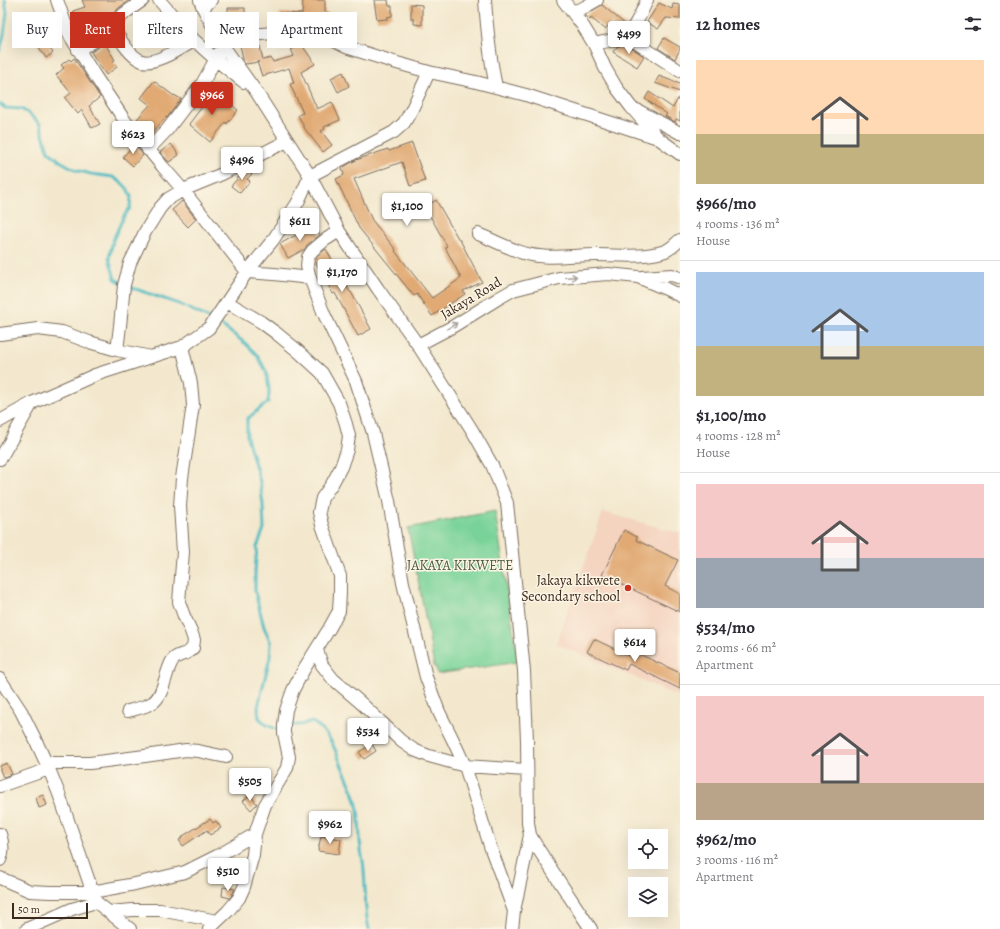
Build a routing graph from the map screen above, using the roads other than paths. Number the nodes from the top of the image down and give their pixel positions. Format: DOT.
graph roads {
  1 [pos="57,0"];
  2 [pos="143,0"];
  3 [pos="159,0"];
  4 [pos="485,0"];
  5 [pos="563,0"];
  6 [pos="597,0"];
  7 [pos="646,0"];
  8 [pos="170,12"];
  9 [pos="572,12"];
  10 [pos="125,13"];
  11 [pos="259,36"];
  12 [pos="626,36"];
  13 [pos="197,43"];
  14 [pos="594,44"];
  15 [pos="125,46"];
  16 [pos="82,48"];
  17 [pos="180,48"];
  18 [pos="219,48"];
  19 [pos="225,48"];
  20 [pos="78,50"];
  21 [pos="215,59"];
  22 [pos="680,71"];
  23 [pos="429,72"];
  24 [pos="496,87"];
  25 [pos="257,93"];
  26 [pos="631,107"];
  27 [pos="680,133"];
  28 [pos="658,138"];
  29 [pos="287,141"];
  30 [pos="148,150"];
  31 [pos="680,154"];
  32 [pos="310,176"];
  33 [pos="183,190"];
  34 [pos="339,231"];
  35 [pos="478,234"];
  36 [pos="680,240"];
  37 [pos="247,272"];
  38 [pos="638,277"];
  39 [pos="310,278"];
  40 [pos="680,278"];
  41 [pos="680,296"];
  42 [pos="227,302"];
  43 [pos="0,334"];
  44 [pos="418,345"];
  45 [pos="182,347"];
  46 [pos="117,350"];
  47 [pos="151,357"];
  48 [pos="32,404"];
  49 [pos="0,421"];
  50 [pos="0,459"];
  51 [pos="317,650"];
  52 [pos="0,679"];
  53 [pos="128,711"];
  54 [pos="226,757"];
  55 [pos="47,766"];
  56 [pos="465,766"];
  57 [pos="526,770"];
  58 [pos="0,786"];
  59 [pos="0,834"];
  60 [pos="255,834"];
  61 [pos="530,835"];
  62 [pos="0,860"];
  63 [pos="0,878"];
  64 [pos="94,897"];
  65 [pos="514,911"];
  66 [pos="109,912"];
  67 [pos="213,925"];
  68 [pos="27,929"];
  69 [pos="130,929"];
  70 [pos="512,929"];
  71 [pos="591,929"];
  1 -- 20 [label="street"];
  2 -- 10 [label="street"];
  3 -- 8 [label="street"];
  4 -- 24 [label="street"];
  5 -- 9 [label="street"];
  6 -- 9 [label="street"];
  7 -- 12 [label="street"];
  9 -- 14 [label="street"];
  11 -- 23 [label="street"];
  12 -- 14 [label="street"];
  12 -- 22 [label="street"];
  13 -- 21 [label="street"];
  14 -- 26 [label="street"];
  15 -- 17 [label="street"];
  16 -- 20 [label="street"];
  18 -- 21 [label="street"];
  19 -- 25 [label="street"];
  20 -- 30 [label="street"];
  21 -- 25 [label="street"];
  21 -- 30 [label="street"];
  23 -- 24 [label="street"];
  23 -- 32 [label="street"];
  24 -- 28 [label="street"];
  25 -- 29 [label="street"];
  26 -- 27 [label="street"];
  26 -- 28 [label="street"];
  28 -- 31 [label="street"];
  29 -- 32 [label="street"];
  29 -- 33 [label="street"];
  30 -- 33 [label="street"];
  32 -- 34 [label="street"];
  32 -- 37 [label="street"];
  33 -- 37 [label="street"];
  33 -- 46 [label="street"];
  34 -- 39 [label="street"];
  34 -- 44 [label="street"];
  35 -- 36 [label="street"];
  37 -- 39 [label="street"];
  37 -- 42 [label="street"];
  38 -- 40 [label="street"];
  38 -- 41 [label="street, Jakaya Road"];
  44 -- 38 [label="street, Jakaya Road, one-way"];
  39 -- 56 [label="street"];
  42 -- 45 [label="street"];
  42 -- 51 [label="street"];
  43 -- 46 [label="street"];
  44 -- 57 [label="street"];
  45 -- 47 [label="street"];
  45 -- 53 [label="street"];
  46 -- 47 [label="street"];
  47 -- 48 [label="street"];
  48 -- 49 [label="street"];
  48 -- 50 [label="street"];
  51 -- 56 [label="street"];
  51 -- 60 [label="street"];
  52 -- 55 [label="street"];
  54 -- 55 [label="street"];
  55 -- 58 [label="street"];
  55 -- 64 [label="street"];
  56 -- 57 [label="street"];
  56 -- 65 [label="street"];
  57 -- 61 [label="street"];
  59 -- 62 [label="street"];
  60 -- 64 [label="street"];
  60 -- 67 [label="street"];
  61 -- 65 [label="street"];
  61 -- 71 [label="street"];
  63 -- 64 [label="street"];
  64 -- 66 [label="street"];
  64 -- 68 [label="street"];
  65 -- 70 [label="street"];
  66 -- 67 [label="street"];
  66 -- 69 [label="street"];
}
